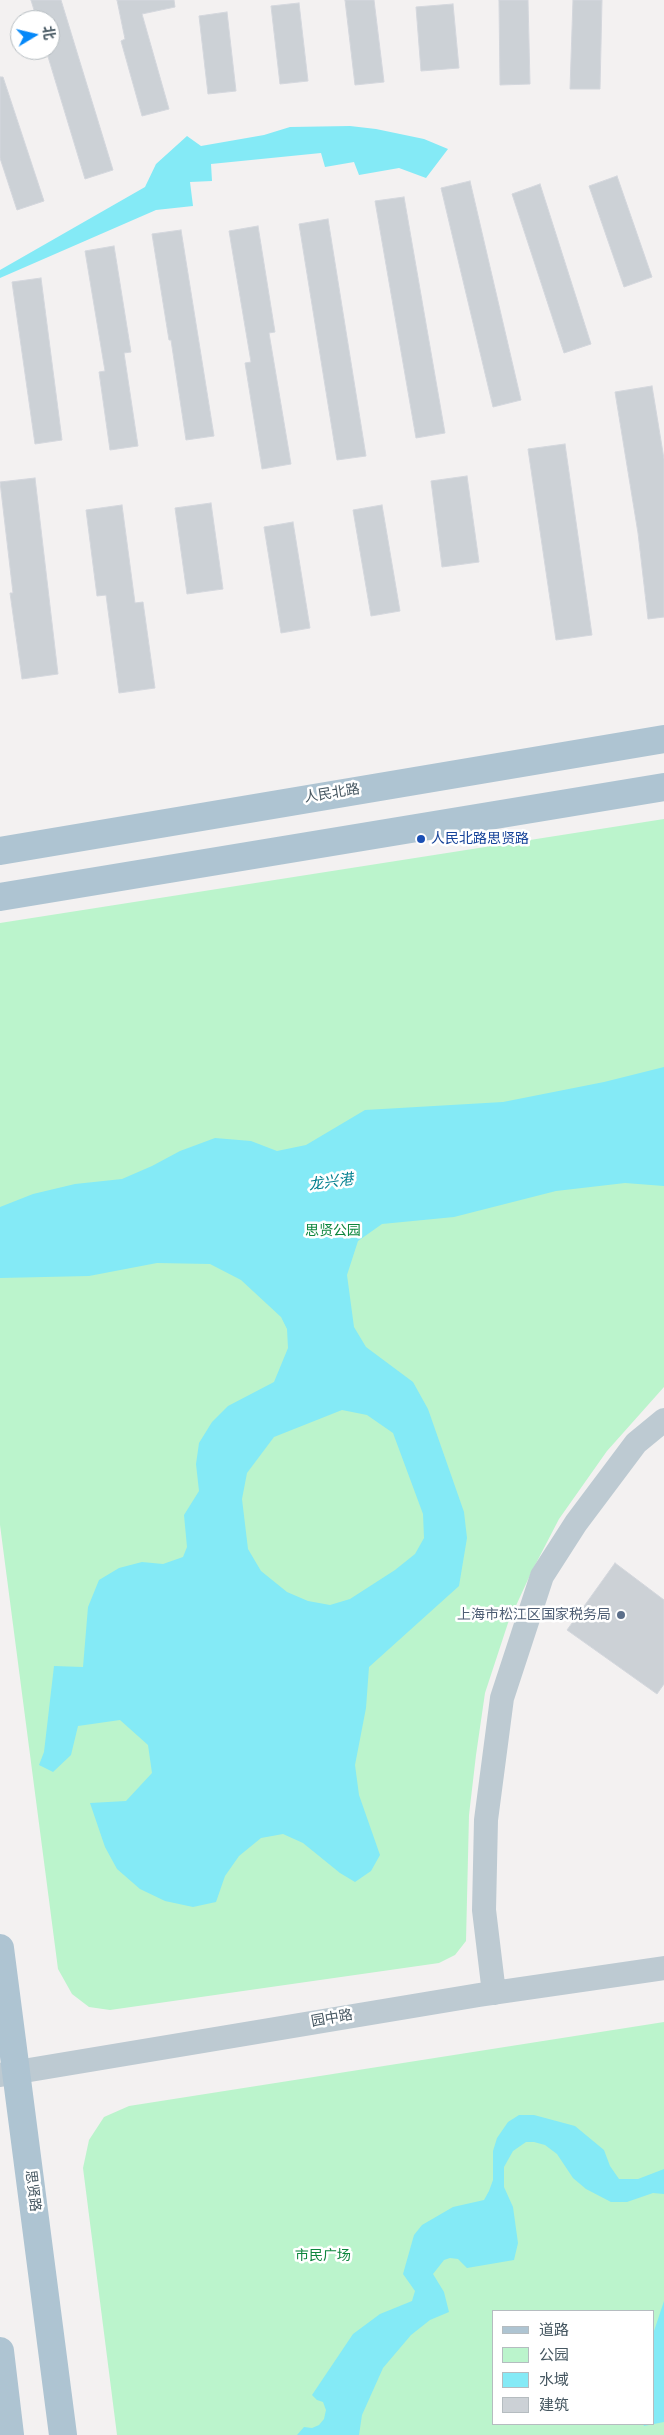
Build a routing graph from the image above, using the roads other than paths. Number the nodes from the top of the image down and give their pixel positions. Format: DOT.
graph roads {
  1 [pos="664,739"];
  2 [pos="664,787"];
  3 [pos="0,851"];
  4 [pos="0,897"];
  5 [pos="664,1420"];
  6 [pos="0,1948"];
  7 [pos="664,1968"];
  8 [pos="494,1992"];
  9 [pos="8,2074"];
  10 [pos="0,2351"];
  11 [pos="10,2435"];
  12 [pos="63,2435"];
  1 -- 3 [label="main road, 人民北路"];
  2 -- 4 [label="main road"];
  5 -- 8 [label="street"];
  6 -- 9 [label="main road, 思贤路"];
  7 -- 8 [label="street, 园中路"];
  8 -- 9 [label="street, 园中路"];
  9 -- 12 [label="main road, 思贤路"];
  10 -- 11 [label="main road"];
}
